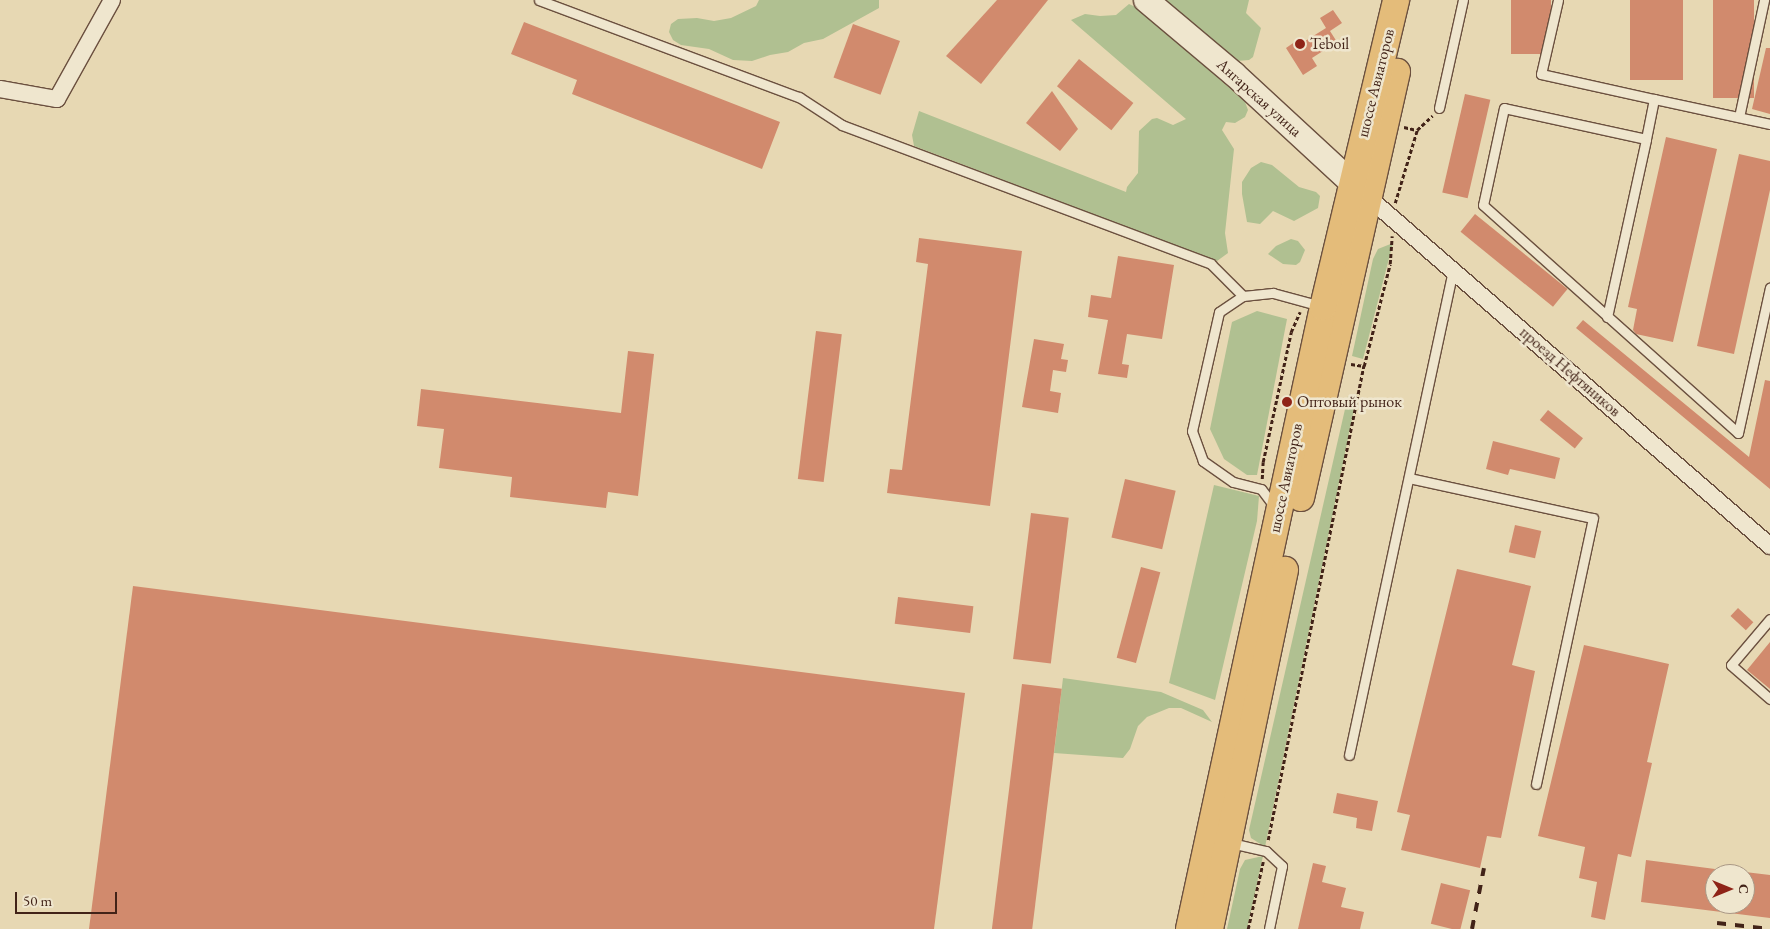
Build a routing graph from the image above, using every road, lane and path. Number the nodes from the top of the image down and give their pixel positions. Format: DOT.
graph roads {
  1 [pos="112,0"];
  2 [pos="539,0"];
  3 [pos="1146,0"];
  4 [pos="1396,0"];
  5 [pos="1414,0"];
  6 [pos="1463,0"];
  7 [pos="1558,0"];
  8 [pos="1764,0"];
  9 [pos="0,89"];
  10 [pos="1654,99"];
  11 [pos="1439,108"];
  12 [pos="1739,117"];
  13 [pos="1770,124"];
  14 [pos="1646,139"];
  15 [pos="1360,190"];
  16 [pos="1392,218"];
  17 [pos="1453,270"];
  18 [pos="1770,287"];
  19 [pos="1243,296"];
  20 [pos="1323,307"];
  21 [pos="1607,317"];
  22 [pos="1347,364"];
  23 [pos="1364,366"];
  24 [pos="1408,478"];
  25 [pos="1279,512"];
  26 [pos="1770,546"];
  27 [pos="1770,619"];
  28 [pos="1770,699"];
  29 [pos="1349,755"];
  30 [pos="1536,784"];
  31 [pos="1228,843"];
  32 [pos="1266,851"];
  33 [pos="1189,929"];
  34 [pos="1210,929"];
  35 [pos="1248,929"];
  36 [pos="1269,929"];
  1 -- 9 [label="street"];
  2 -- 19 [label="lane"];
  3 -- 15 [label="main road, Ангарская улица"];
  4 -- 15 [label="main road, шоссе Авиаторов"];
  5 -- 15 [label="main road, шоссе Авиаторов"];
  6 -- 11 [label="lane"];
  7 -- 10 [label="lane"];
  8 -- 12 [label="lane"];
  10 -- 12 [label="lane"];
  10 -- 14 [label="lane"];
  11 -- 16 [label="path"];
  12 -- 13 [label="lane"];
  14 -- 21 [label="lane"];
  14 -- 21 [label="lane"];
  15 -- 16 [label="street, проезд Нефтяников"];
  15 -- 20 [label="main road, шоссе Авиаторов"];
  15 -- 31 [label="main road, шоссе Авиаторов"];
  16 -- 17 [label="street, проезд Нефтяников"];
  16 -- 23 [label="path"];
  17 -- 24 [label="lane"];
  17 -- 26 [label="street, проезд Нефтяников"];
  18 -- 21 [label="lane"];
  19 -- 20 [label="lane"];
  19 -- 25 [label="lane"];
  20 -- 25 [label="main road, шоссе Авиаторов"];
  22 -- 23 [label="path"];
  23 -- 32 [label="path"];
  24 -- 29 [label="lane"];
  24 -- 30 [label="lane"];
  25 -- 33 [label="main road, шоссе Авиаторов"];
  27 -- 28 [label="lane"];
  31 -- 32 [label="lane"];
  31 -- 34 [label="main road, шоссе Авиаторов"];
  32 -- 35 [label="path"];
  32 -- 36 [label="lane"];
}
